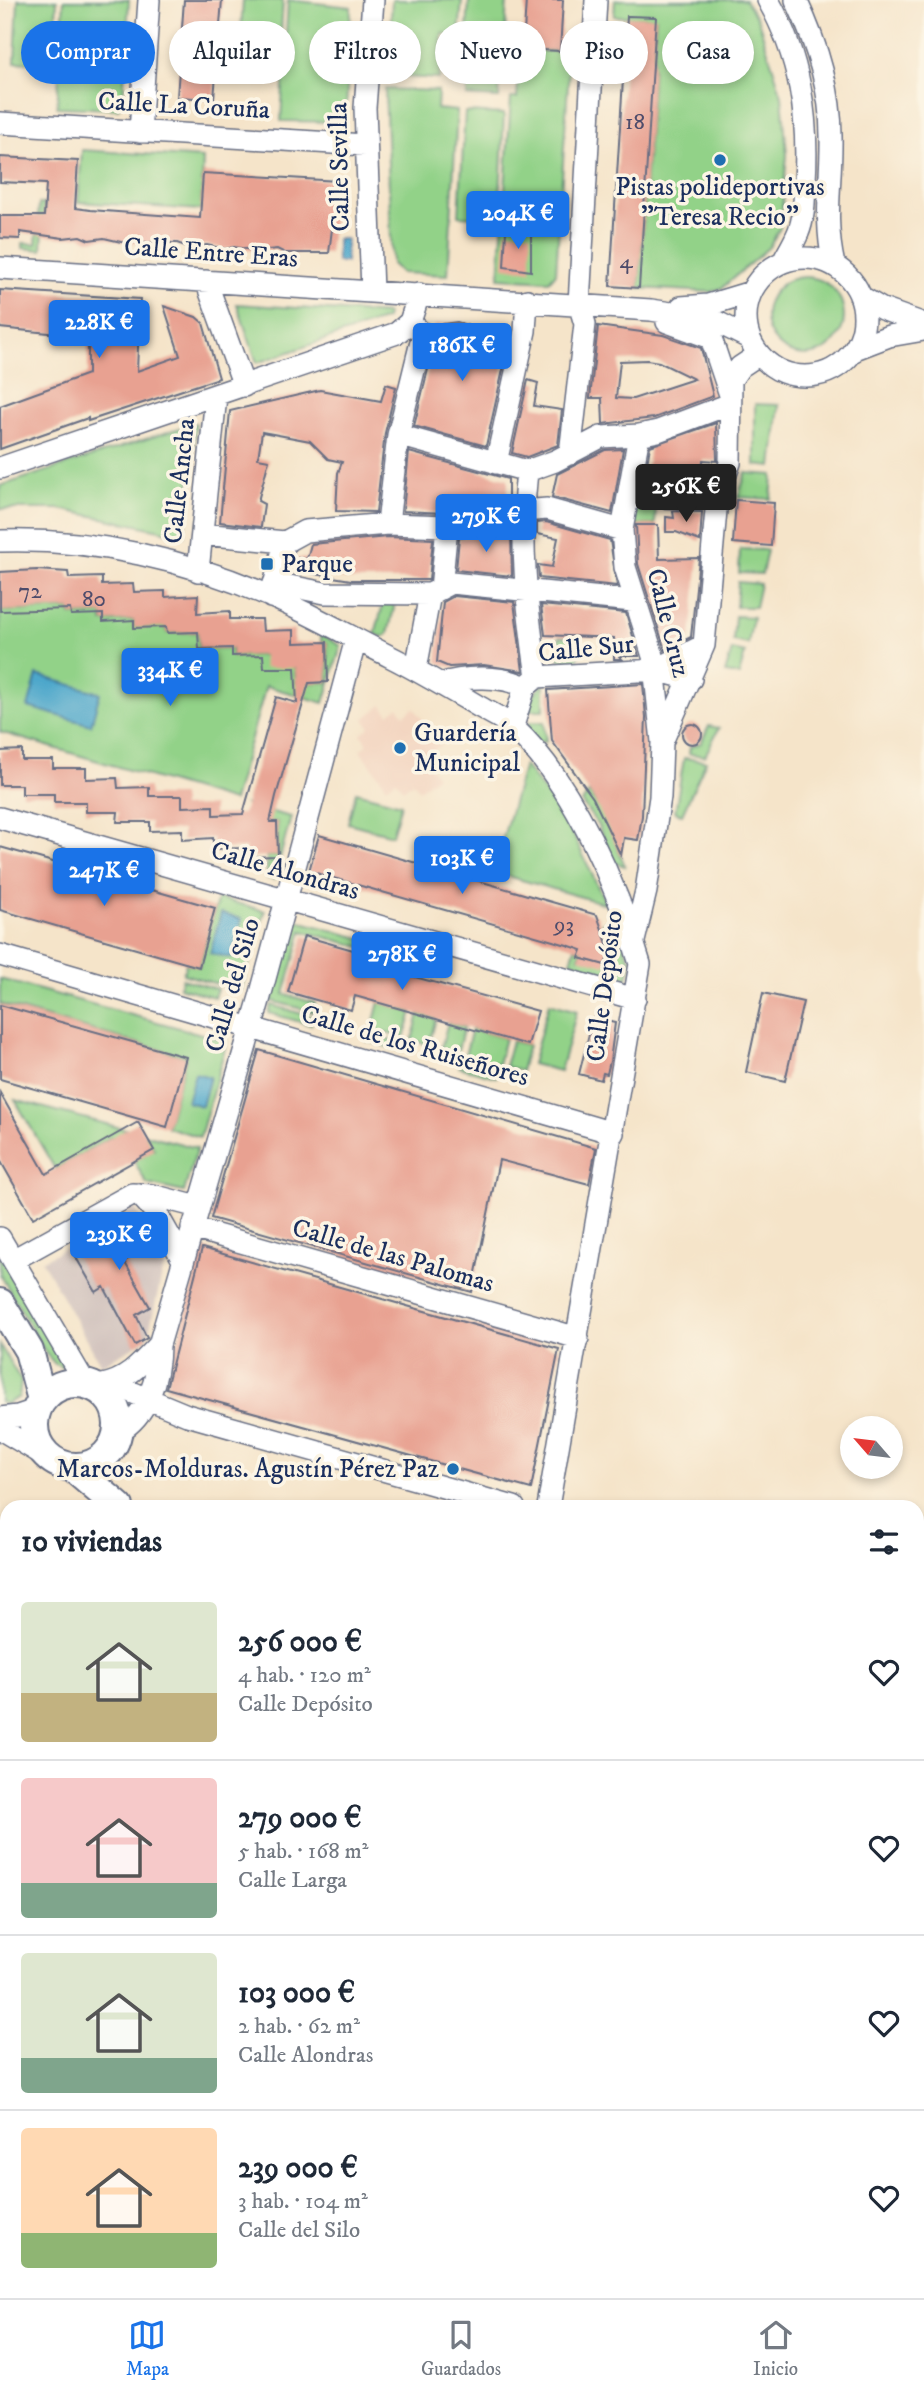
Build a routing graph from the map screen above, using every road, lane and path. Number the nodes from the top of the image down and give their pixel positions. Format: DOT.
graph roads {
  1 [pos="149,0"];
  2 [pos="373,0"];
  3 [pos="597,0"];
  4 [pos="768,0"];
  5 [pos="796,0"];
  6 [pos="0,123"];
  7 [pos="140,132"];
  8 [pos="365,145"];
  9 [pos="783,262"];
  10 [pos="834,265"];
  11 [pos="0,268"];
  12 [pos="206,281"];
  13 [pos="372,292"];
  14 [pos="751,292"];
  15 [pos="419,294"];
  16 [pos="860,296"];
  17 [pos="527,300"];
  18 [pos="579,304"];
  19 [pos="651,310"];
  20 [pos="410,322"];
  21 [pos="924,324"];
  22 [pos="924,330"];
  23 [pos="714,343"];
  24 [pos="754,347"];
  25 [pos="855,349"];
  26 [pos="244,386"];
  27 [pos="216,396"];
  28 [pos="730,400"];
  29 [pos="398,435"];
  30 [pos="639,435"];
  31 [pos="570,454"];
  32 [pos="496,463"];
  33 [pos="0,468"];
  34 [pos="527,471"];
  35 [pos="631,496"];
  36 [pos="717,499"];
  37 [pos="523,510"];
  38 [pos="388,524"];
  39 [pos="447,526"];
  40 [pos="622,530"];
  41 [pos="203,534"];
  42 [pos="0,541"];
  43 [pos="285,542"];
  44 [pos="198,571"];
  45 [pos="272,590"];
  46 [pos="435,591"];
  47 [pos="525,591"];
  48 [pos="633,601"];
  49 [pos="356,639"];
  50 [pos="704,645"];
  51 [pos="416,670"];
  52 [pos="655,670"];
  53 [pos="691,679"];
  54 [pos="531,682"];
  55 [pos="441,684"];
  56 [pos="513,726"];
  57 [pos="662,742"];
  58 [pos="0,818"];
  59 [pos="286,901"];
  60 [pos="634,941"];
  61 [pos="0,955"];
  62 [pos="635,999"];
  63 [pos="250,1028"];
  64 [pos="614,1133"];
  65 [pos="139,1194"];
  66 [pos="198,1207"];
  67 [pos="192,1228"];
  68 [pos="0,1237"];
  69 [pos="183,1259"];
  70 [pos="13,1260"];
  71 [pos="0,1303"];
  72 [pos="578,1338"];
  73 [pos="159,1345"];
  74 [pos="29,1351"];
  75 [pos="90,1384"];
  76 [pos="148,1397"];
  77 [pos="39,1405"];
  78 [pos="187,1415"];
  79 [pos="0,1418"];
  80 [pos="0,1429"];
  81 [pos="121,1435"];
  82 [pos="60,1462"];
  83 [pos="110,1500"];
  84 [pos="118,1500"];
  85 [pos="489,1500"];
  86 [pos="549,1500"];
  1 -- 7 [label="street"];
  2 -- 8 [label="street, Calle Sevilla"];
  3 -- 18 [label="street"];
  4 -- 9 [label="street"];
  5 -- 10 [label="street"];
  6 -- 7 [label="street, Calle La Coruña"];
  7 -- 8 [label="street, Calle La Coruña"];
  8 -- 13 [label="street, Calle Sevilla"];
  9 -- 10 [label="street"];
  9 -- 14 [label="street"];
  10 -- 16 [label="street"];
  11 -- 12 [label="street, Calle Entre Eras"];
  12 -- 13 [label="street, Calle Entre Eras"];
  12 -- 26 [label="street"];
  13 -- 15 [label="street, Calle Entre Eras"];
  14 -- 19 [label="street"];
  14 -- 24 [label="street"];
  15 -- 17 [label="street, Calle Entre Eras"];
  15 -- 20 [label="street"];
  16 -- 21 [label="street"];
  16 -- 25 [label="street"];
  17 -- 18 [label="street, Calle Entre Eras"];
  17 -- 32 [label="street"];
  18 -- 19 [label="street, Calle Entre Eras"];
  18 -- 31 [label="street"];
  19 -- 23 [label="street"];
  19 -- 24 [label="street"];
  20 -- 26 [label="street"];
  20 -- 29 [label="street"];
  22 -- 25 [label="street"];
  23 -- 24 [label="street"];
  23 -- 28 [label="street, Calle Depósito"];
  24 -- 25 [label="street"];
  24 -- 28 [label="street, Calle Depósito"];
  26 -- 27 [label="street"];
  27 -- 33 [label="street"];
  27 -- 41 [label="street, Calle Ancha"];
  28 -- 30 [label="street"];
  28 -- 36 [label="street, Calle Depósito"];
  29 -- 32 [label="street"];
  29 -- 38 [label="street"];
  30 -- 31 [label="street"];
  30 -- 35 [label="street, Calle Cruz"];
  31 -- 34 [label="street"];
  32 -- 34 [label="street"];
  34 -- 37 [label="street"];
  35 -- 36 [label="street"];
  35 -- 40 [label="street, Calle Cruz"];
  36 -- 50 [label="street, Calle Depósito"];
  37 -- 39 [label="street"];
  37 -- 40 [label="street"];
  37 -- 47 [label="street"];
  38 -- 39 [label="street"];
  38 -- 43 [label="street"];
  39 -- 46 [label="street"];
  40 -- 48 [label="street, Calle Cruz"];
  41 -- 43 [label="street"];
  41 -- 44 [label="street, Calle Ancha"];
  42 -- 44 [label="street"];
  43 -- 45 [label="street"];
  44 -- 45 [label="street"];
  45 -- 46 [label="street"];
  45 -- 49 [label="street"];
  46 -- 47 [label="street"];
  46 -- 51 [label="street"];
  47 -- 48 [label="street"];
  47 -- 54 [label="street"];
  48 -- 52 [label="street, Calle Cruz"];
  49 -- 51 [label="street"];
  49 -- 59 [label="street, Calle del Silo"];
  50 -- 52 [label="street, Calle Sur"];
  50 -- 53 [label="street, Calle Depósito"];
  51 -- 55 [label="street"];
  52 -- 53 [label="street, Calle Sur"];
  52 -- 54 [label="street, Calle Sur"];
  52 -- 57 [label="street, Calle Cruz"];
  53 -- 57 [label="street, Calle Depósito"];
  54 -- 55 [label="street, Calle Sur"];
  54 -- 56 [label="street, Calle Sur"];
  55 -- 56 [label="street"];
  56 -- 60 [label="street"];
  57 -- 60 [label="street, Calle Depósito"];
  58 -- 59 [label="street, Calle Alondras"];
  59 -- 62 [label="street, Calle Alondras"];
  59 -- 63 [label="street, Calle del Silo"];
  60 -- 62 [label="street, Calle Depósito"];
  61 -- 63 [label="street, Calle de los Ruiseñores"];
  62 -- 64 [label="street, Calle Depósito"];
  63 -- 64 [label="street, Calle de los Ruiseñores"];
  63 -- 66 [label="street, Calle del Silo"];
  64 -- 72 [label="street, Calle Depósito"];
  65 -- 66 [label="street"];
  65 -- 69 [label="street"];
  65 -- 70 [label="street"];
  66 -- 67 [label="street, Calle del Silo"];
  67 -- 69 [label="street, Calle del Silo"];
  67 -- 72 [label="street, Calle de las Palomas"];
  68 -- 70 [label="street"];
  69 -- 73 [label="street, Calle del Silo"];
  70 -- 75 [label="street"];
  71 -- 74 [label="main road"];
  72 -- 86 [label="street, Calle Depósito"];
  73 -- 75 [label="street, Calle del Silo"];
  73 -- 76 [label="street, Calle del Silo"];
  74 -- 75 [label="main road"];
  74 -- 77 [label="main road"];
  75 -- 76 [label="street"];
  75 -- 77 [label="main road"];
  75 -- 81 [label="main road"];
  76 -- 78 [label="street"];
  76 -- 81 [label="street, Calle del Silo"];
  77 -- 79 [label="street"];
  77 -- 82 [label="main road"];
  78 -- 81 [label="street"];
  78 -- 85 [label="street"];
  80 -- 82 [label="street"];
  81 -- 82 [label="main road"];
  81 -- 84 [label="main road"];
  82 -- 83 [label="main road"];
}
